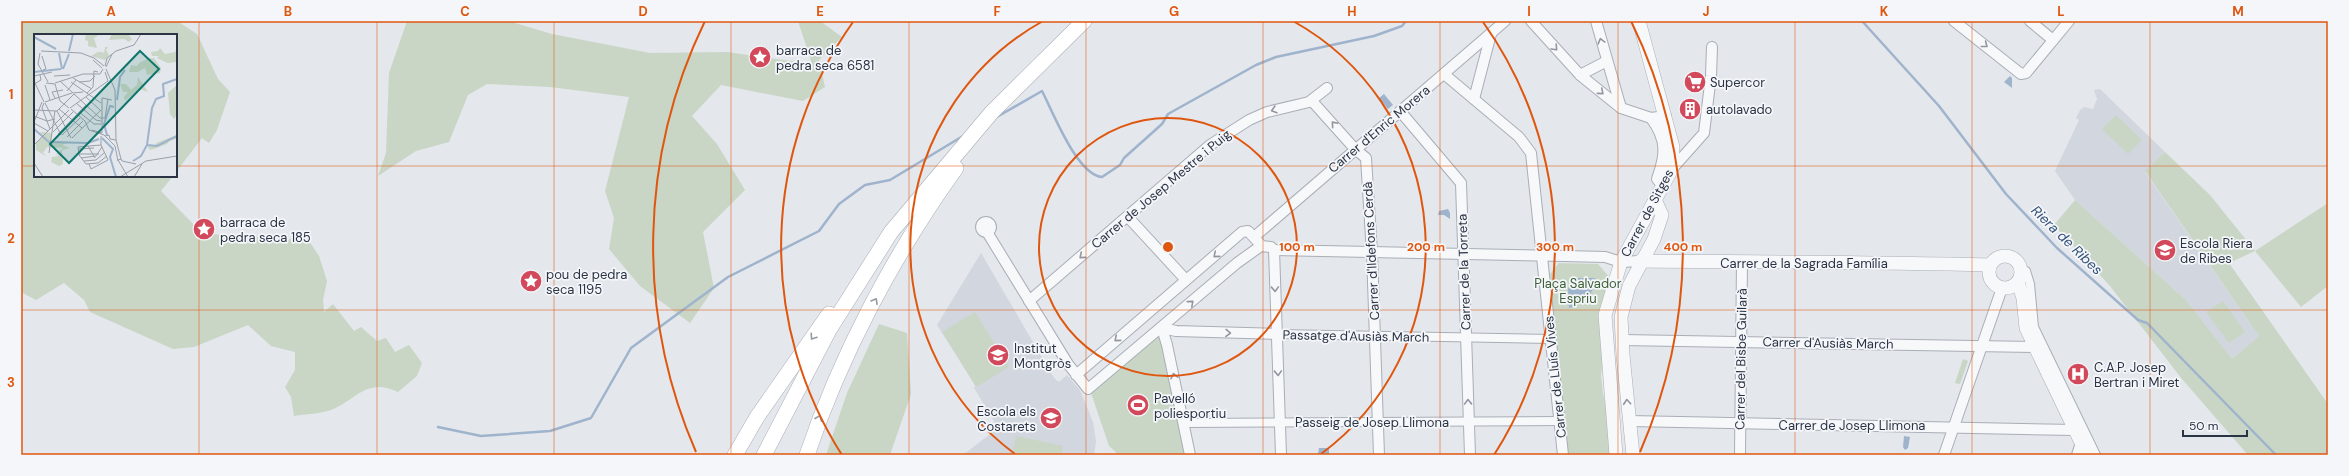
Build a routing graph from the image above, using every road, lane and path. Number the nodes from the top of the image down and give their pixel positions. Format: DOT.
graph roads {
  1 [pos="1084,21"];
  2 [pos="1506,21"];
  3 [pos="1531,21"];
  4 [pos="1596,21"];
  5 [pos="1639,21"];
  6 [pos="1954,21"];
  7 [pos="2030,21"];
  8 [pos="2069,21"];
  9 [pos="1491,34"];
  10 [pos="2053,40"];
  11 [pos="1712,46"];
  12 [pos="1607,61"];
  13 [pos="1444,74"];
  14 [pos="1580,75"];
  15 [pos="1327,88"];
  16 [pos="1474,99"];
  17 [pos="1312,101"];
  18 [pos="1621,108"];
  19 [pos="1400,111"];
  20 [pos="1666,116"];
  21 [pos="1651,118"];
  22 [pos="975,131"];
  23 [pos="1355,149"];
  24 [pos="1672,169"];
  25 [pos="1663,187"];
  26 [pos="1656,202"];
  27 [pos="1128,217"];
  28 [pos="987,232"];
  29 [pos="1254,237"];
  30 [pos="1260,246"];
  31 [pos="1274,250"];
  32 [pos="1372,253"];
  33 [pos="1464,255"];
  34 [pos="1542,255"];
  35 [pos="1640,261"];
  36 [pos="1621,262"];
  37 [pos="1742,263"];
  38 [pos="1990,265"];
  39 [pos="2026,271"];
  40 [pos="1186,280"];
  41 [pos="2018,282"];
  42 [pos="2002,288"];
  43 [pos="848,298"];
  44 [pos="1028,301"];
  45 [pos="1162,328"];
  46 [pos="1277,334"];
  47 [pos="1375,336"];
  48 [pos="1466,339"];
  49 [pos="1551,339"];
  50 [pos="1622,340"];
  51 [pos="1741,341"];
  52 [pos="2034,346"];
  53 [pos="1982,347"];
  54 [pos="1076,375"];
  55 [pos="1560,421"];
  56 [pos="1629,421"];
  57 [pos="1378,422"];
  58 [pos="1469,422"];
  59 [pos="1184,423"];
  60 [pos="1280,423"];
  61 [pos="1740,425"];
  62 [pos="1954,426"];
  63 [pos="2075,430"];
  64 [pos="2079,449"];
  65 [pos="735,455"];
  66 [pos="764,455"];
  67 [pos="807,455"];
  68 [pos="1190,455"];
  69 [pos="1281,455"];
  70 [pos="1379,455"];
  71 [pos="1470,455"];
  72 [pos="1564,455"];
  73 [pos="1616,455"];
  74 [pos="1633,455"];
  75 [pos="1740,455"];
  76 [pos="1944,455"];
  77 [pos="2087,455"];
  78 [pos="2096,455"];
  1 -- 22 [label="main road"];
  2 -- 9 [label="street, Carrer d'Enric Morera"];
  3 -- 14 [label="street, one-way"];
  12 -- 4 [label="street, one-way"];
  5 -- 20 [label="street, Carrer de Sitges"];
  6 -- 10 [label="street, one-way"];
  7 -- 10 [label="street"];
  8 -- 10 [label="street"];
  9 -- 13 [label="street, Carrer d'Enric Morera"];
  9 -- 16 [label="street"];
  11 -- 24 [label="street"];
  12 -- 14 [label="street"];
  12 -- 18 [label="street"];
  13 -- 16 [label="street, Carrer de Lluís Vives"];
  13 -- 19 [label="street, Carrer d'Enric Morera"];
  14 -- 18 [label="street, one-way"];
  15 -- 17 [label="street, Carrer de Josep Mestre i Puig"];
  16 -- 34 [label="street, Carrer de Lluís Vives"];
  23 -- 17 [label="street, Carrer d'Ildefons Cerdà, one-way"];
  17 -- 27 [label="street, Carrer de Josep Mestre i Puig, one-way"];
  18 -- 21 [label="street"];
  19 -- 23 [label="street, Carrer d'Enric Morera"];
  19 -- 33 [label="street, Carrer de la Torreta"];
  20 -- 21 [label="street"];
  20 -- 24 [label="street, Carrer de Sitges"];
  21 -- 25 [label="street"];
  22 -- 43 [label="main road"];
  67 -- 22 [label="main road, one-way"];
  23 -- 29 [label="street, Carrer d'Enric Morera"];
  23 -- 32 [label="street, Carrer d'Ildefons Cerdà"];
  24 -- 25 [label="street, Carrer de Sitges"];
  25 -- 26 [label="street, Carrer de Sitges"];
  26 -- 35 [label="street"];
  26 -- 36 [label="street, Carrer de Sitges"];
  27 -- 40 [label="street"];
  27 -- 44 [label="street, Carrer de Josep Mestre i Puig, one-way"];
  28 -- 44 [label="street"];
  29 -- 30 [label="street"];
  29 -- 40 [label="street, one-way"];
  30 -- 31 [label="street, Carrer de la Sagrada Família"];
  45 -- 30 [label="street, one-way"];
  31 -- 32 [label="street, Carrer de la Sagrada Família"];
  31 -- 46 [label="street, one-way"];
  32 -- 33 [label="street, Carrer de la Sagrada Família"];
  32 -- 47 [label="street, Carrer d'Ildefons Cerdà"];
  33 -- 34 [label="street, Carrer de la Sagrada Família"];
  33 -- 48 [label="street, Carrer de la Torreta"];
  34 -- 36 [label="street, Carrer de la Sagrada Família"];
  34 -- 49 [label="street, Carrer de Lluís Vives"];
  35 -- 36 [label="street, Carrer de la Sagrada Família"];
  35 -- 37 [label="street, Carrer de la Sagrada Família"];
  35 -- 50 [label="street"];
  36 -- 73 [label="street, Carrer de Sitges"];
  37 -- 38 [label="street, Carrer de la Sagrada Família"];
  37 -- 51 [label="street, Carrer del Bisbe Guilarà"];
  38 -- 41 [label="street"];
  38 -- 42 [label="street"];
  39 -- 78 [label="street"];
  40 -- 54 [label="street, one-way"];
  41 -- 42 [label="street"];
  41 -- 52 [label="street"];
  42 -- 53 [label="street"];
  43 -- 65 [label="main road, one-way"];
  43 -- 66 [label="main road"];
  44 -- 54 [label="street"];
  45 -- 46 [label="street, Passatge d'Ausiàs March, one-way"];
  45 -- 54 [label="street"];
  59 -- 45 [label="street, one-way"];
  46 -- 47 [label="street, Passatge d'Ausiàs March"];
  46 -- 60 [label="street, one-way"];
  47 -- 48 [label="street, Passatge d'Ausiàs March"];
  47 -- 57 [label="street, Carrer d'Ildefons Cerdà"];
  48 -- 49 [label="street, Passatge d'Ausiàs March"];
  58 -- 48 [label="street, Carrer de la Torreta, one-way"];
  49 -- 55 [label="street, Carrer de Lluís Vives"];
  50 -- 51 [label="street, Carrer d'Ausiàs March"];
  56 -- 50 [label="street, one-way"];
  51 -- 53 [label="street, Carrer d'Ausiàs March"];
  51 -- 61 [label="street, Carrer del Bisbe Guilarà"];
  52 -- 53 [label="street, Carrer d'Ausiàs March"];
  52 -- 63 [label="street"];
  53 -- 62 [label="street"];
  55 -- 58 [label="street, Passeig de Josep Llimona"];
  55 -- 72 [label="street, Carrer de Lluís Vives"];
  56 -- 61 [label="street, Carrer de Josep Llimona"];
  56 -- 74 [label="street"];
  57 -- 58 [label="street, Passeig de Josep Llimona"];
  57 -- 60 [label="street, Passeig de Josep Llimona"];
  57 -- 70 [label="street, Carrer d'Ildefons Cerdà"];
  58 -- 71 [label="street, Carrer de la Torreta"];
  59 -- 60 [label="street, Passeig de Josep Llimona"];
  59 -- 68 [label="street"];
  60 -- 69 [label="street"];
  61 -- 62 [label="street, Carrer de Josep Llimona"];
  61 -- 75 [label="street, Carrer del Bisbe Guilarà"];
  62 -- 63 [label="street, Carrer de Josep Llimona"];
  62 -- 76 [label="street"];
  63 -- 64 [label="street"];
  64 -- 77 [label="street"];
}
